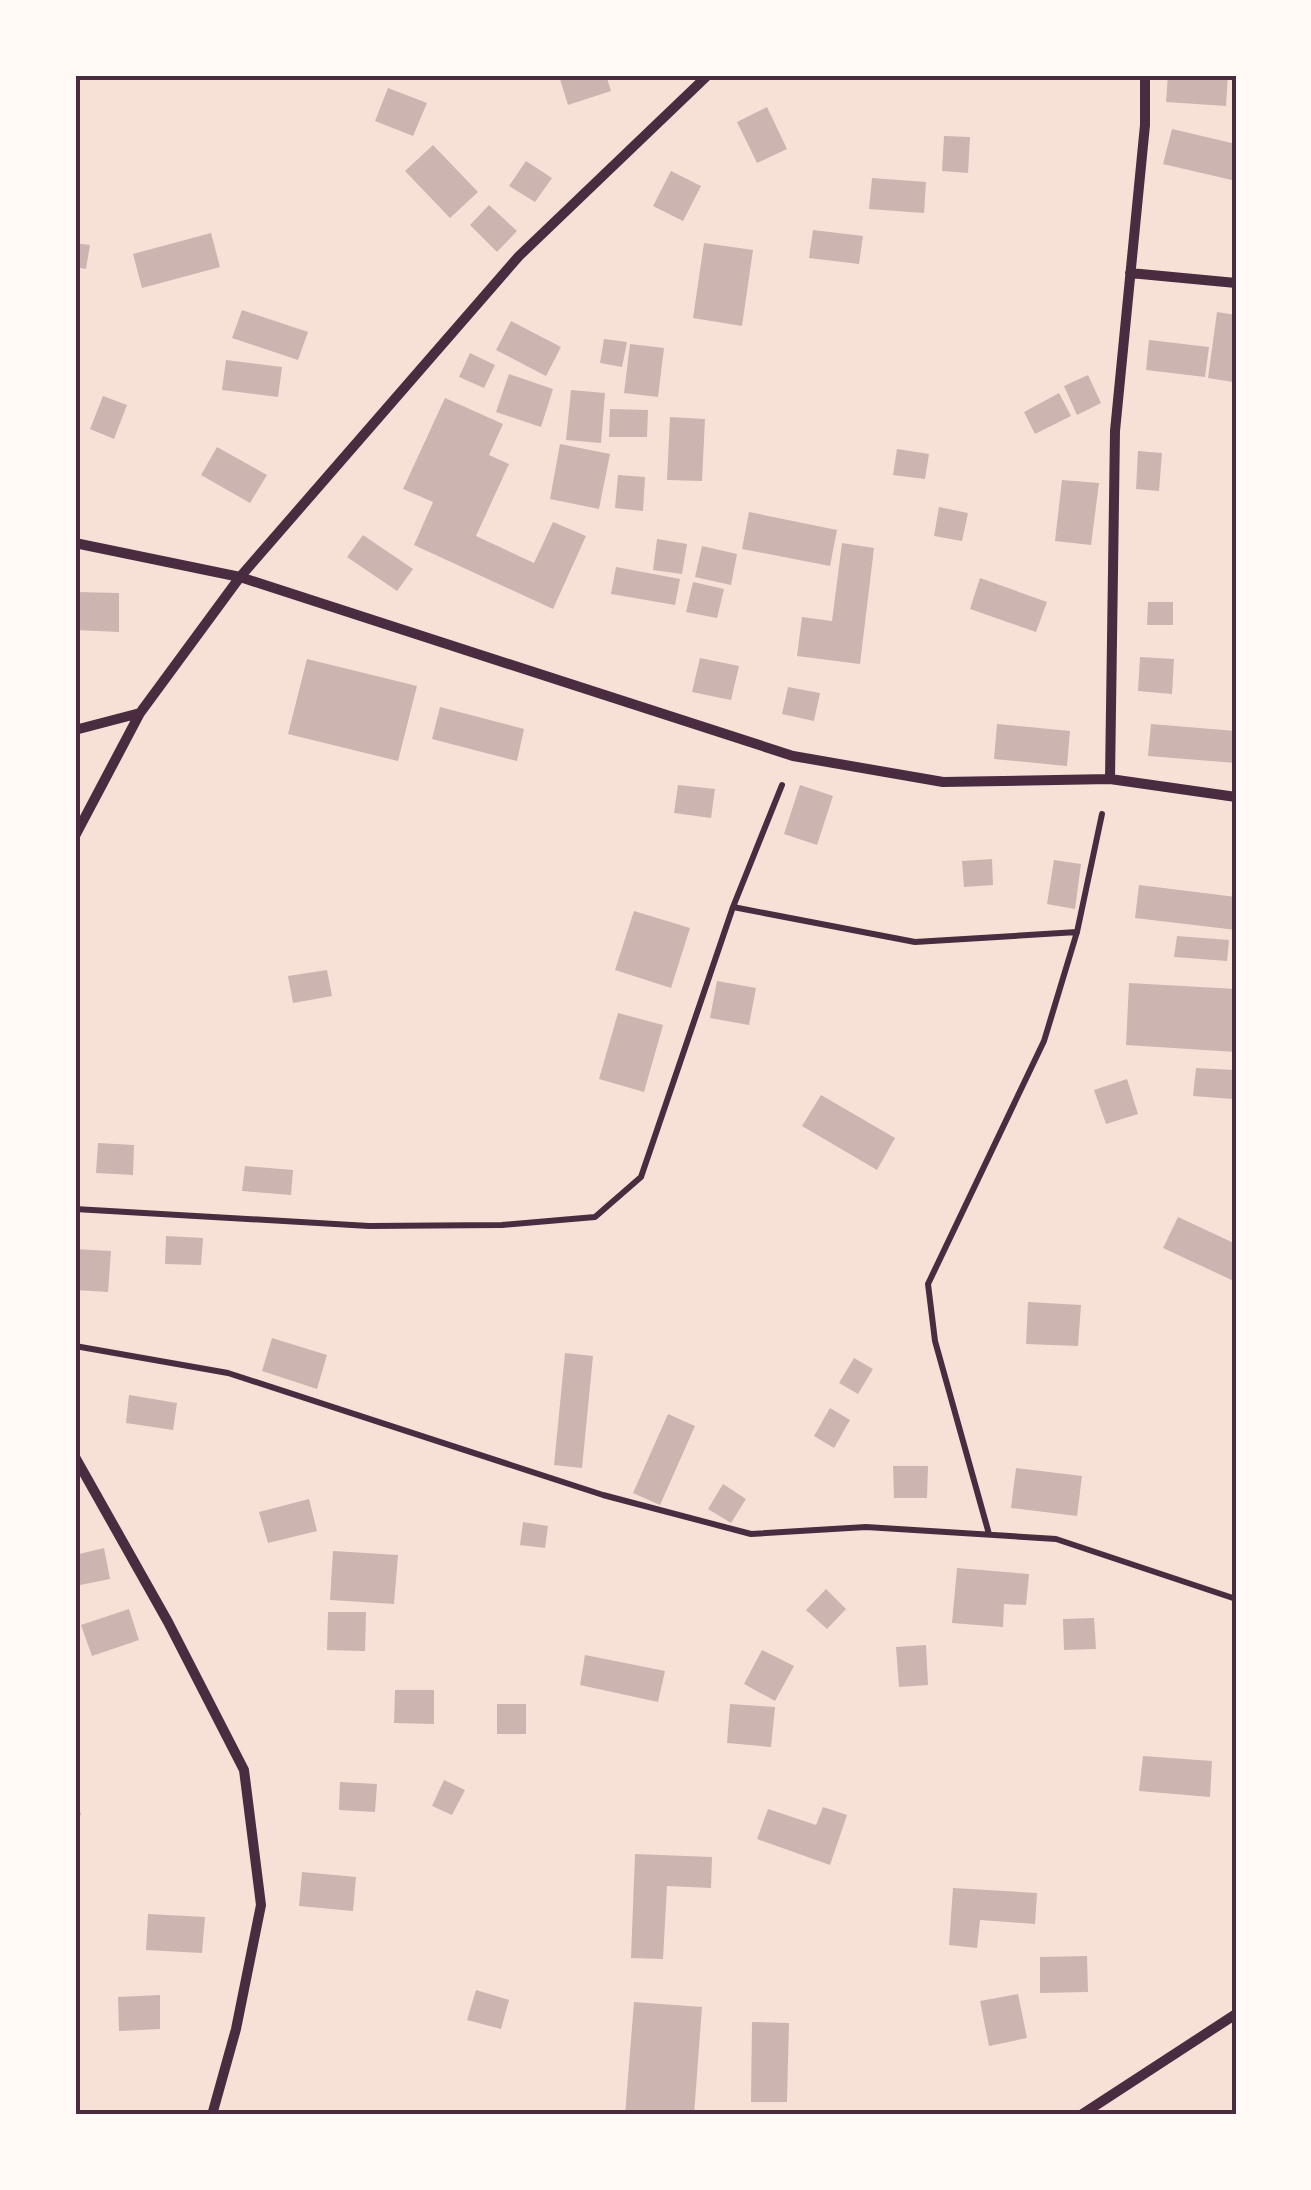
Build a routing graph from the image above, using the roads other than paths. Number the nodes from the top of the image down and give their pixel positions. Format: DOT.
graph roads {
  1 [pos="708,75"];
  2 [pos="1146,75"];
  3 [pos="1130,272"];
  4 [pos="1236,283"];
  5 [pos="75,543"];
  6 [pos="240,577"];
  7 [pos="140,713"];
  8 [pos="75,730"];
  9 [pos="1110,778"];
  10 [pos="1236,797"];
  11 [pos="75,836"];
  12 [pos="75,1457"];
  13 [pos="1236,2014"];
  14 [pos="212,2115"];
  15 [pos="1081,2115"];
  1 -- 6 [label="street"];
  2 -- 3 [label="street"];
  3 -- 4 [label="street"];
  3 -- 9 [label="street"];
  5 -- 6 [label="street"];
  6 -- 7 [label="street"];
  6 -- 9 [label="street"];
  7 -- 8 [label="street"];
  7 -- 11 [label="street"];
  9 -- 10 [label="street"];
  12 -- 14 [label="street"];
  13 -- 15 [label="street"];
}
